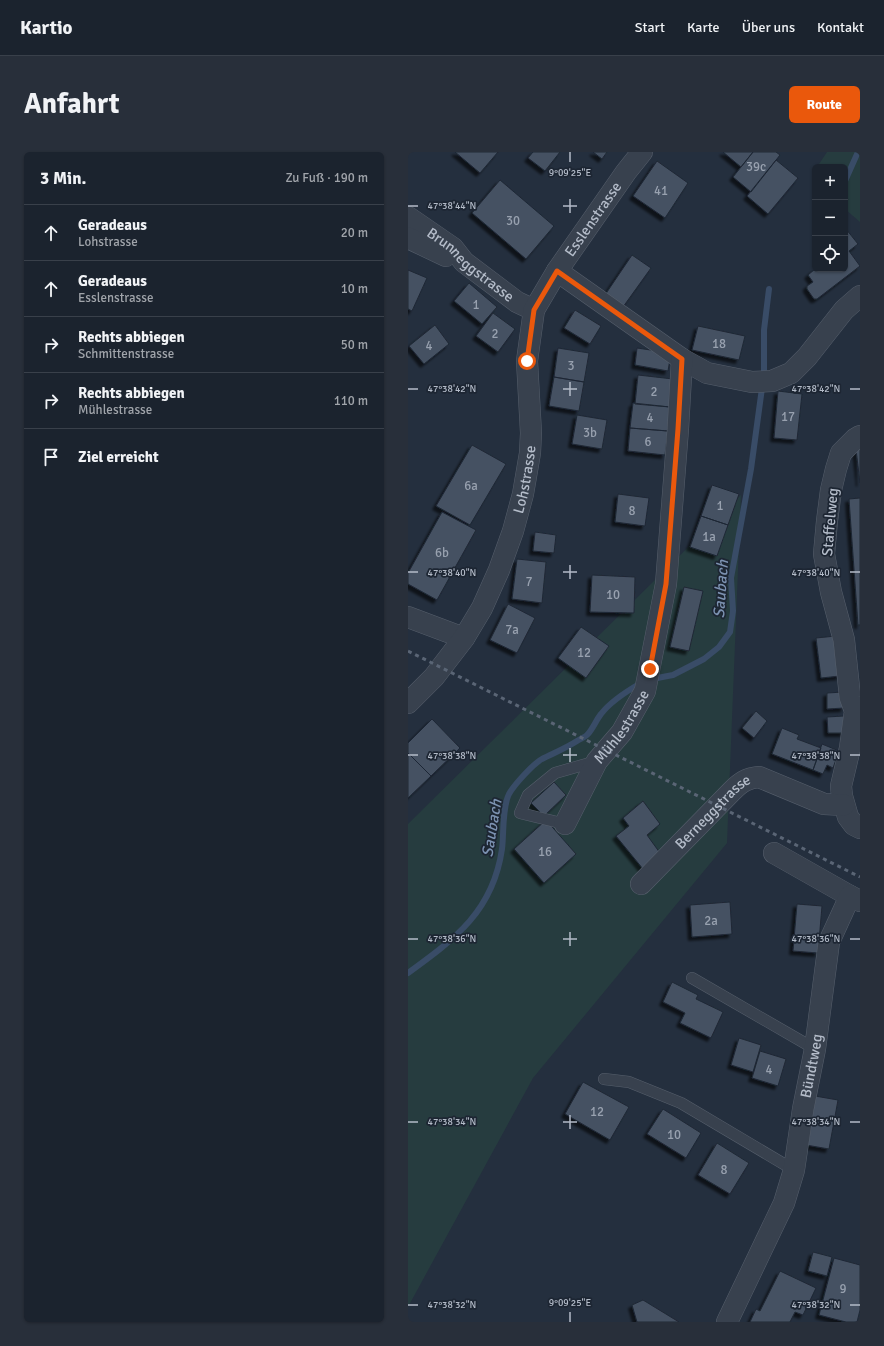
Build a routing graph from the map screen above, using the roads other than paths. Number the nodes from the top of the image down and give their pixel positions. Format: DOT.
graph roads {
  1 [pos="642,152"];
  2 [pos="408,217"];
  3 [pos="408,238"];
  4 [pos="464,262"];
  5 [pos="557,271"];
  6 [pos="860,296"];
  7 [pos="534,310"];
  8 [pos="682,359"];
  9 [pos="860,436"];
  10 [pos="408,617"];
  11 [pos="464,638"];
  12 [pos="408,703"];
  13 [pos="858,712"];
  14 [pos="597,761"];
  15 [pos="844,805"];
  16 [pos="565,824"];
  17 [pos="860,828"];
  18 [pos="774,853"];
  19 [pos="641,884"];
  20 [pos="855,899"];
  21 [pos="692,978"];
  22 [pos="815,1049"];
  23 [pos="604,1079"];
  24 [pos="794,1170"];
  25 [pos="727,1322"];
  1 -- 5 [label="street, Esslenstrasse"];
  2 -- 4 [label="street, Brunneggstrasse"];
  3 -- 4 [label="street"];
  4 -- 7 [label="street, Brunneggstrasse"];
  5 -- 7 [label="street, Esslenstrasse"];
  5 -- 8 [label="street"];
  6 -- 8 [label="street"];
  7 -- 11 [label="street, Lohstrasse"];
  8 -- 14 [label="street, Mühlestrasse"];
  9 -- 13 [label="street, Staffelweg"];
  10 -- 11 [label="street"];
  11 -- 12 [label="street, Lohstrasse"];
  13 -- 15 [label="street"];
  14 -- 16 [label="street, Mühlestrasse"];
  14 -- 16 [label="lane"];
  15 -- 17 [label="street"];
  15 -- 19 [label="street, Berneggstrasse"];
  18 -- 20 [label="street, Bündtweg"];
  20 -- 22 [label="street, Bündtweg"];
  21 -- 22 [label="lane"];
  22 -- 24 [label="street, Bündtweg"];
  23 -- 24 [label="lane"];
  24 -- 25 [label="street, Bündtweg"];
}
